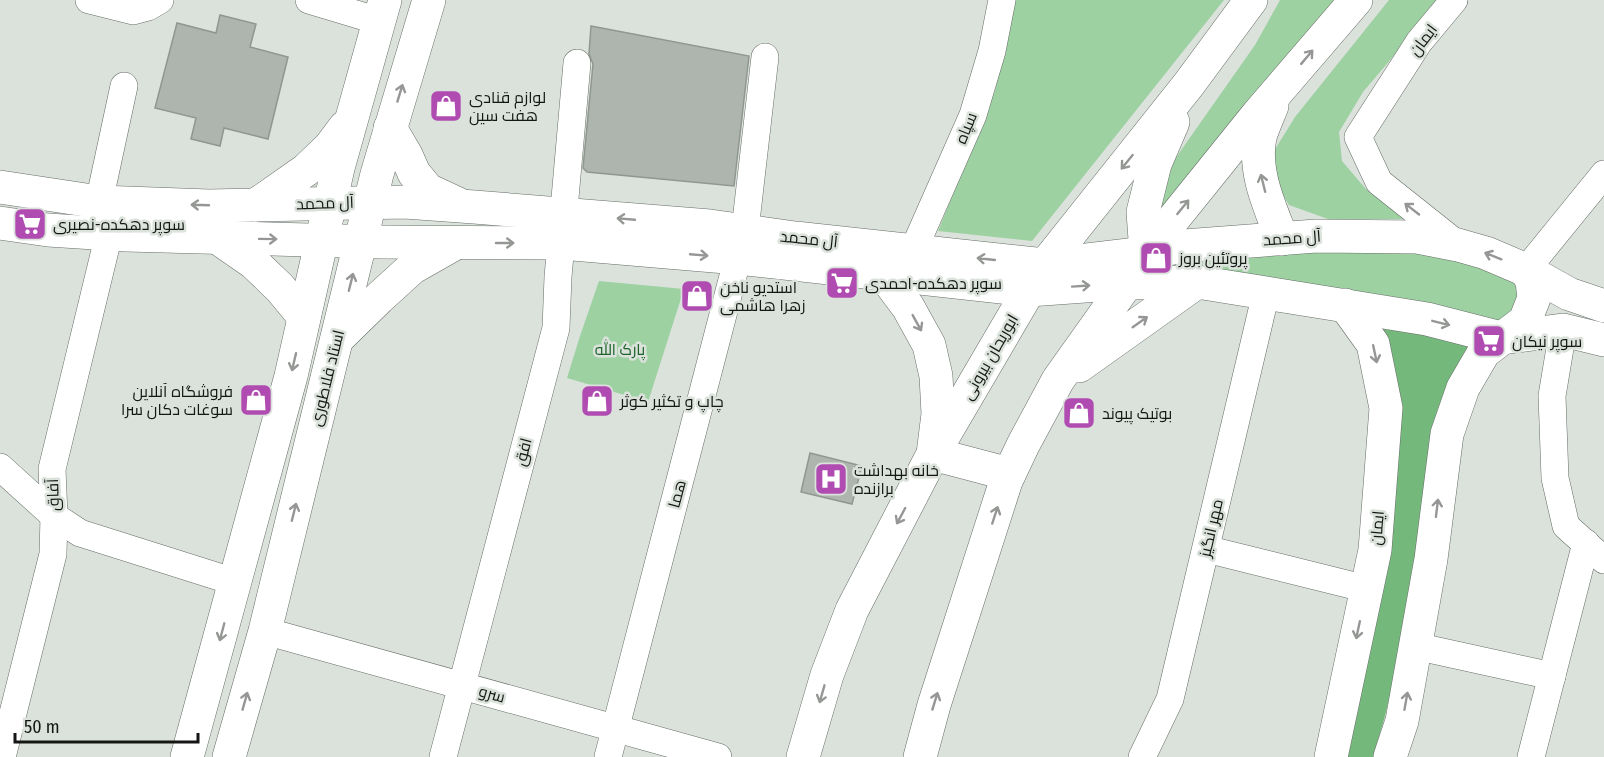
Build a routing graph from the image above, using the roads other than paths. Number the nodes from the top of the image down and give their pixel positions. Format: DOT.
graph roads {
  1 [pos="89,0"];
  2 [pos="160,0"];
  3 [pos="309,0"];
  4 [pos="429,0"];
  5 [pos="1002,0"];
  6 [pos="1251,0"];
  7 [pos="1356,0"];
  8 [pos="1454,0"];
  9 [pos="382,10"];
  10 [pos="765,57"];
  11 [pos="577,63"];
  12 [pos="1190,84"];
  13 [pos="124,86"];
  14 [pos="1277,91"];
  15 [pos="352,118"];
  16 [pos="390,128"];
  17 [pos="1604,174"];
  18 [pos="0,187"];
  19 [pos="99,202"];
  20 [pos="370,202"];
  21 [pos="330,203"];
  22 [pos="256,205"];
  23 [pos="462,206"];
  24 [pos="0,223"];
  25 [pos="562,229"];
  26 [pos="108,234"];
  27 [pos="218,238"];
  28 [pos="1282,238"];
  29 [pos="322,240"];
  30 [pos="361,241"];
  31 [pos="457,242"];
  32 [pos="742,244"];
  33 [pos="1458,245"];
  34 [pos="913,251"];
  35 [pos="1146,253"];
  36 [pos="1526,270"];
  37 [pos="884,274"];
  38 [pos="1037,277"];
  39 [pos="1197,282"];
  40 [pos="1127,283"];
  41 [pos="1266,293"];
  42 [pos="1569,294"];
  43 [pos="1345,305"];
  44 [pos="1604,306"];
  45 [pos="304,317"];
  46 [pos="1563,330"];
  47 [pos="1501,338"];
  48 [pos="337,339"];
  49 [pos="1604,340"];
  50 [pos="1058,380"];
  51 [pos="933,454"];
  52 [pos="0,467"];
  53 [pos="1009,474"];
  54 [pos="54,516"];
  55 [pos="1206,549"];
  56 [pos="1595,551"];
  57 [pos="235,582"];
  58 [pos="1367,589"];
  59 [pos="265,631"];
  60 [pos="1415,646"];
  61 [pos="1551,676"];
  62 [pos="462,686"];
  63 [pos="616,729"];
  64 [pos="2,757"];
  65 [pos="188,757"];
  66 [pos="229,757"];
  67 [pos="443,757"];
  68 [pos="608,757"];
  69 [pos="718,757"];
  70 [pos="803,757"];
  71 [pos="920,757"];
  72 [pos="1142,757"];
  73 [pos="1331,757"];
  74 [pos="1390,757"];
  75 [pos="1531,757"];
  1 -- 2 [label="street"];
  3 -- 9 [label="street"];
  16 -- 4 [label="main road, استاد فلاطوری, one-way"];
  5 -- 34 [label="street, سپاه"];
  6 -- 12 [label="main road, ابوریحان بیرونی"];
  14 -- 7 [label="main road, one-way"];
  33 -- 8 [label="street, ایمان, one-way"];
  9 -- 15 [label="main road"];
  10 -- 32 [label="street, هما"];
  11 -- 25 [label="street, افق"];
  12 -- 35 [label="main road"];
  12 -- 38 [label="main road, ابوریحان بیرونی, one-way"];
  13 -- 19 [label="street"];
  28 -- 14 [label="main road, one-way"];
  35 -- 14 [label="main road, one-way"];
  15 -- 21 [label="main road"];
  15 -- 22 [label="main road"];
  16 -- 20 [label="main road, استاد فلاطوری"];
  16 -- 23 [label="main road"];
  17 -- 36 [label="street"];
  18 -- 19 [label="main road, آل محمد"];
  22 -- 19 [label="main road, آل محمد, one-way"];
  20 -- 21 [label="main road, آل محمد"];
  20 -- 23 [label="main road, آل محمد"];
  20 -- 30 [label="main road, استاد فلاطوری"];
  21 -- 22 [label="main road, آل محمد"];
  21 -- 29 [label="main road"];
  23 -- 25 [label="main road, آل محمد"];
  24 -- 26 [label="main road, آل محمد"];
  31 -- 25 [label="main road, آل محمد, one-way"];
  25 -- 32 [label="main road, آل محمد"];
  25 -- 62 [label="street, افق"];
  26 -- 27 [label="main road, آل محمد"];
  26 -- 54 [label="street, آفاق"];
  27 -- 29 [label="main road, آل محمد, one-way"];
  27 -- 45 [label="main road"];
  28 -- 33 [label="main road, آل محمد"];
  28 -- 35 [label="main road, آل محمد"];
  29 -- 30 [label="main road, آل محمد"];
  29 -- 45 [label="main road"];
  30 -- 31 [label="main road, آل محمد"];
  48 -- 30 [label="main road, استاد فلاطوری, one-way"];
  31 -- 48 [label="main road"];
  32 -- 34 [label="main road, آل محمد"];
  32 -- 37 [label="main road, آل محمد"];
  32 -- 63 [label="street, هما"];
  36 -- 33 [label="main road, آل محمد, one-way"];
  38 -- 34 [label="main road, آل محمد, one-way"];
  35 -- 38 [label="main road, آل محمد"];
  35 -- 39 [label="main road"];
  35 -- 40 [label="main road"];
  36 -- 42 [label="main road, آل محمد"];
  36 -- 47 [label="main road"];
  37 -- 38 [label="main road, آل محمد"];
  37 -- 51 [label="main road, one-way"];
  38 -- 40 [label="main road, آل محمد, one-way"];
  38 -- 51 [label="main road, ابوریحان بیرونی"];
  39 -- 40 [label="main road, آل محمد"];
  39 -- 41 [label="main road, آل محمد"];
  50 -- 39 [label="main road, one-way"];
  40 -- 50 [label="main road"];
  41 -- 43 [label="main road, آل محمد"];
  41 -- 55 [label="street, مهر انگیز"];
  42 -- 44 [label="main road, آل محمد"];
  42 -- 46 [label="main road"];
  43 -- 47 [label="main road, آل محمد, one-way"];
  43 -- 58 [label="main road, ایمان, one-way"];
  45 -- 57 [label="main road, one-way"];
  46 -- 47 [label="main road, آل محمد"];
  46 -- 49 [label="main road, آل محمد"];
  46 -- 56 [label="street"];
  60 -- 47 [label="main road, one-way"];
  59 -- 48 [label="main road, استاد فلاطوری, one-way"];
  50 -- 53 [label="main road"];
  51 -- 53 [label="main road"];
  51 -- 70 [label="main road, ابوریحان بیرونی, one-way"];
  52 -- 54 [label="street"];
  71 -- 53 [label="main road, one-way"];
  54 -- 57 [label="street"];
  54 -- 64 [label="street, آفاق"];
  55 -- 58 [label="street"];
  55 -- 72 [label="street, مهر انگیز"];
  56 -- 61 [label="street"];
  57 -- 65 [label="main road, one-way"];
  58 -- 73 [label="main road, ایمان, one-way"];
  59 -- 62 [label="street, سرو"];
  66 -- 59 [label="main road, استاد فلاطوری, one-way"];
  60 -- 61 [label="street"];
  74 -- 60 [label="main road, one-way"];
  61 -- 75 [label="street"];
  62 -- 63 [label="street, سرو"];
  62 -- 67 [label="street, افق"];
  63 -- 68 [label="street, هما"];
  63 -- 69 [label="street, سرو"];
}
